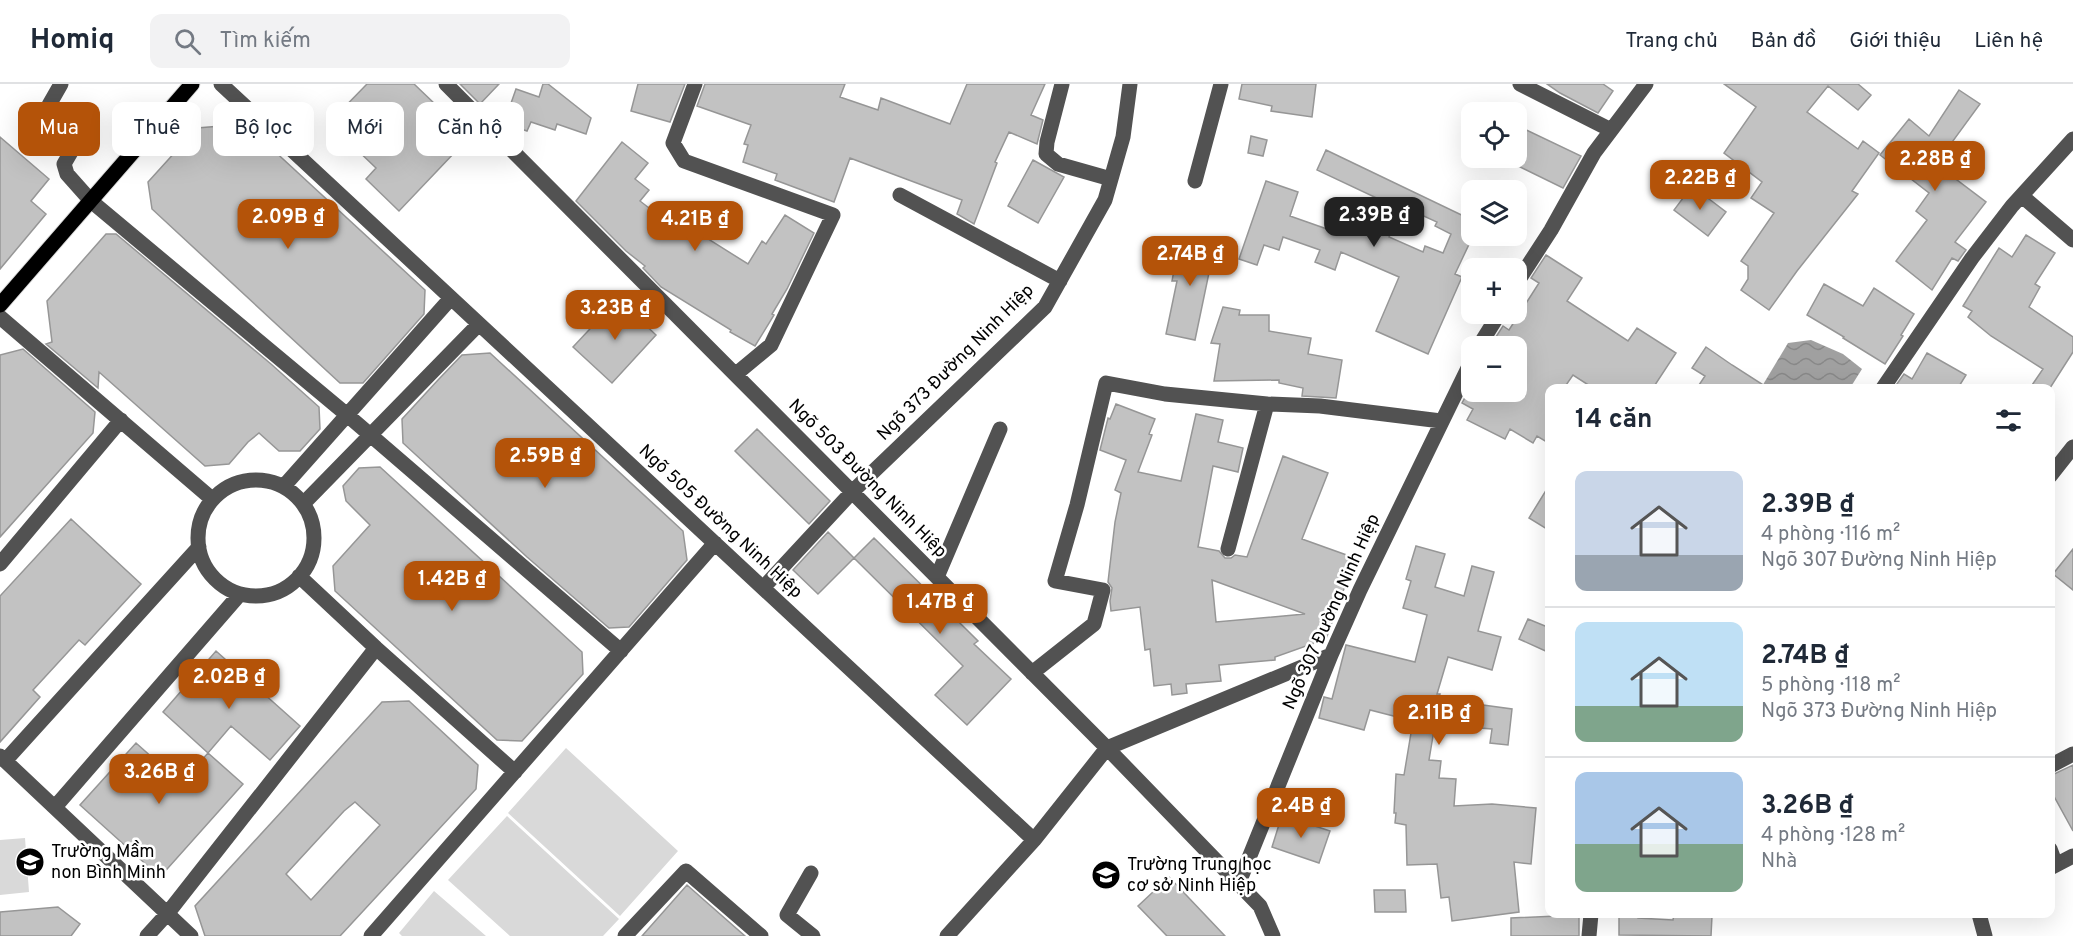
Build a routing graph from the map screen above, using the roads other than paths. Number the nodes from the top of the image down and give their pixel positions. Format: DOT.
graph roads {
  1 [pos="61,84"];
  2 [pos="192,84"];
  3 [pos="221,84"];
  4 [pos="446,84"];
  5 [pos="695,84"];
  6 [pos="1062,84"];
  7 [pos="1130,84"];
  8 [pos="1221,84"];
  9 [pos="1520,84"];
  10 [pos="1646,84"];
  11 [pos="1611,130"];
  12 [pos="2073,139"];
  13 [pos="1111,179"];
  14 [pos="1195,181"];
  15 [pos="900,195"];
  16 [pos="2022,196"];
  17 [pos="91,201"];
  18 [pos="2073,240"];
  19 [pos="1527,267"];
  20 [pos="1060,281"];
  21 [pos="451,298"];
  22 [pos="0,305"];
  23 [pos="0,317"];
  24 [pos="479,324"];
  25 [pos="736,374"];
  26 [pos="1461,383"];
  27 [pos="1887,384"];
  28 [pos="1267,404"];
  29 [pos="346,414"];
  30 [pos="121,420"];
  31 [pos="1442,422"];
  32 [pos="1000,429"];
  33 [pos="369,435"];
  34 [pos="2073,447"];
  35 [pos="2055,470"];
  36 [pos="284,486"];
  37 [pos="852,492"];
  38 [pos="212,499"];
  39 [pos="303,504"];
  40 [pos="714,543"];
  41 [pos="199,547"];
  42 [pos="1228,549"];
  43 [pos="0,564"];
  44 [pos="299,576"];
  45 [pos="937,577"];
  46 [pos="763,588"];
  47 [pos="240,594"];
  48 [pos="376,648"];
  49 [pos="621,651"];
  50 [pos="1331,655"];
  51 [pos="1032,674"];
  52 [pos="1107,748"];
  53 [pos="2073,754"];
  54 [pos="3,758"];
  55 [pos="2055,763"];
  56 [pos="514,772"];
  57 [pos="55,807"];
  58 [pos="1034,840"];
  59 [pos="2073,856"];
  60 [pos="2055,865"];
  61 [pos="812,873"];
  62 [pos="1238,885"];
  63 [pos="167,914"];
  64 [pos="1591,918"];
  65 [pos="1980,918"];
  66 [pos="147,936"];
  67 [pos="191,936"];
  68 [pos="371,936"];
  69 [pos="625,936"];
  70 [pos="761,936"];
  71 [pos="813,936"];
  72 [pos="947,936"];
  73 [pos="1273,936"];
  74 [pos="1589,936"];
  75 [pos="1985,936"];
  1 -- 17 [label="street"];
  2 -- 17 [label="main road"];
  3 -- 21 [label="street, Ngõ 505 Đường Ninh Hiệp"];
  4 -- 25 [label="street, Ngõ 503 Đường Ninh Hiệp"];
  5 -- 25 [label="street"];
  6 -- 13 [label="street"];
  7 -- 13 [label="street, Ngõ 373 Đường Ninh Hiệp"];
  8 -- 14 [label="street"];
  9 -- 11 [label="street"];
  10 -- 11 [label="street"];
  11 -- 19 [label="street"];
  12 -- 16 [label="street"];
  13 -- 20 [label="street, Ngõ 373 Đường Ninh Hiệp"];
  15 -- 20 [label="street"];
  16 -- 18 [label="street"];
  16 -- 27 [label="street"];
  17 -- 22 [label="main road"];
  17 -- 29 [label="street"];
  20 -- 37 [label="street, Ngõ 373 Đường Ninh Hiệp"];
  21 -- 24 [label="street, Ngõ 505 Đường Ninh Hiệp"];
  21 -- 29 [label="street"];
  23 -- 30 [label="street"];
  24 -- 33 [label="street"];
  24 -- 40 [label="street, Ngõ 505 Đường Ninh Hiệp"];
  25 -- 37 [label="street, Ngõ 503 Đường Ninh Hiệp"];
  26 -- 31 [label="street, Ngõ 307 Đường Ninh Hiệp"];
  28 -- 31 [label="street"];
  28 -- 42 [label="street"];
  28 -- 51 [label="street"];
  29 -- 33 [label="street"];
  29 -- 36 [label="street"];
  30 -- 38 [label="street"];
  30 -- 43 [label="street"];
  31 -- 50 [label="street, Ngõ 307 Đường Ninh Hiệp"];
  32 -- 45 [label="street"];
  33 -- 39 [label="street"];
  33 -- 49 [label="street"];
  34 -- 35 [label="street"];
  36 -- 38 [label="street"];
  36 -- 39 [label="street"];
  37 -- 45 [label="street, Ngõ 503 Đường Ninh Hiệp"];
  37 -- 46 [label="street, Ngõ 373 Đường Ninh Hiệp"];
  38 -- 41 [label="street"];
  39 -- 44 [label="street"];
  40 -- 46 [label="street, Ngõ 505 Đường Ninh Hiệp"];
  40 -- 49 [label="street"];
  41 -- 47 [label="street"];
  41 -- 54 [label="street"];
  44 -- 47 [label="street"];
  44 -- 48 [label="street"];
  45 -- 51 [label="street, Ngõ 503 Đường Ninh Hiệp"];
  46 -- 58 [label="street, Ngõ 505 Đường Ninh Hiệp"];
  47 -- 57 [label="street"];
  48 -- 56 [label="street"];
  48 -- 63 [label="street"];
  49 -- 56 [label="street"];
  50 -- 52 [label="street"];
  50 -- 62 [label="street, Ngõ 307 Đường Ninh Hiệp"];
  51 -- 52 [label="street, Ngõ 503 Đường Ninh Hiệp"];
  52 -- 58 [label="street"];
  52 -- 62 [label="street, Ngõ 503 Đường Ninh Hiệp"];
  53 -- 55 [label="street"];
  54 -- 57 [label="street"];
  56 -- 68 [label="street"];
  57 -- 63 [label="street"];
  58 -- 72 [label="street"];
  59 -- 60 [label="street"];
  61 -- 71 [label="street"];
  62 -- 73 [label="street, Ngõ 503 Đường Ninh Hiệp"];
  63 -- 66 [label="street"];
  63 -- 67 [label="street"];
  64 -- 74 [label="street"];
  65 -- 75 [label="street"];
  69 -- 70 [label="street"];
}
